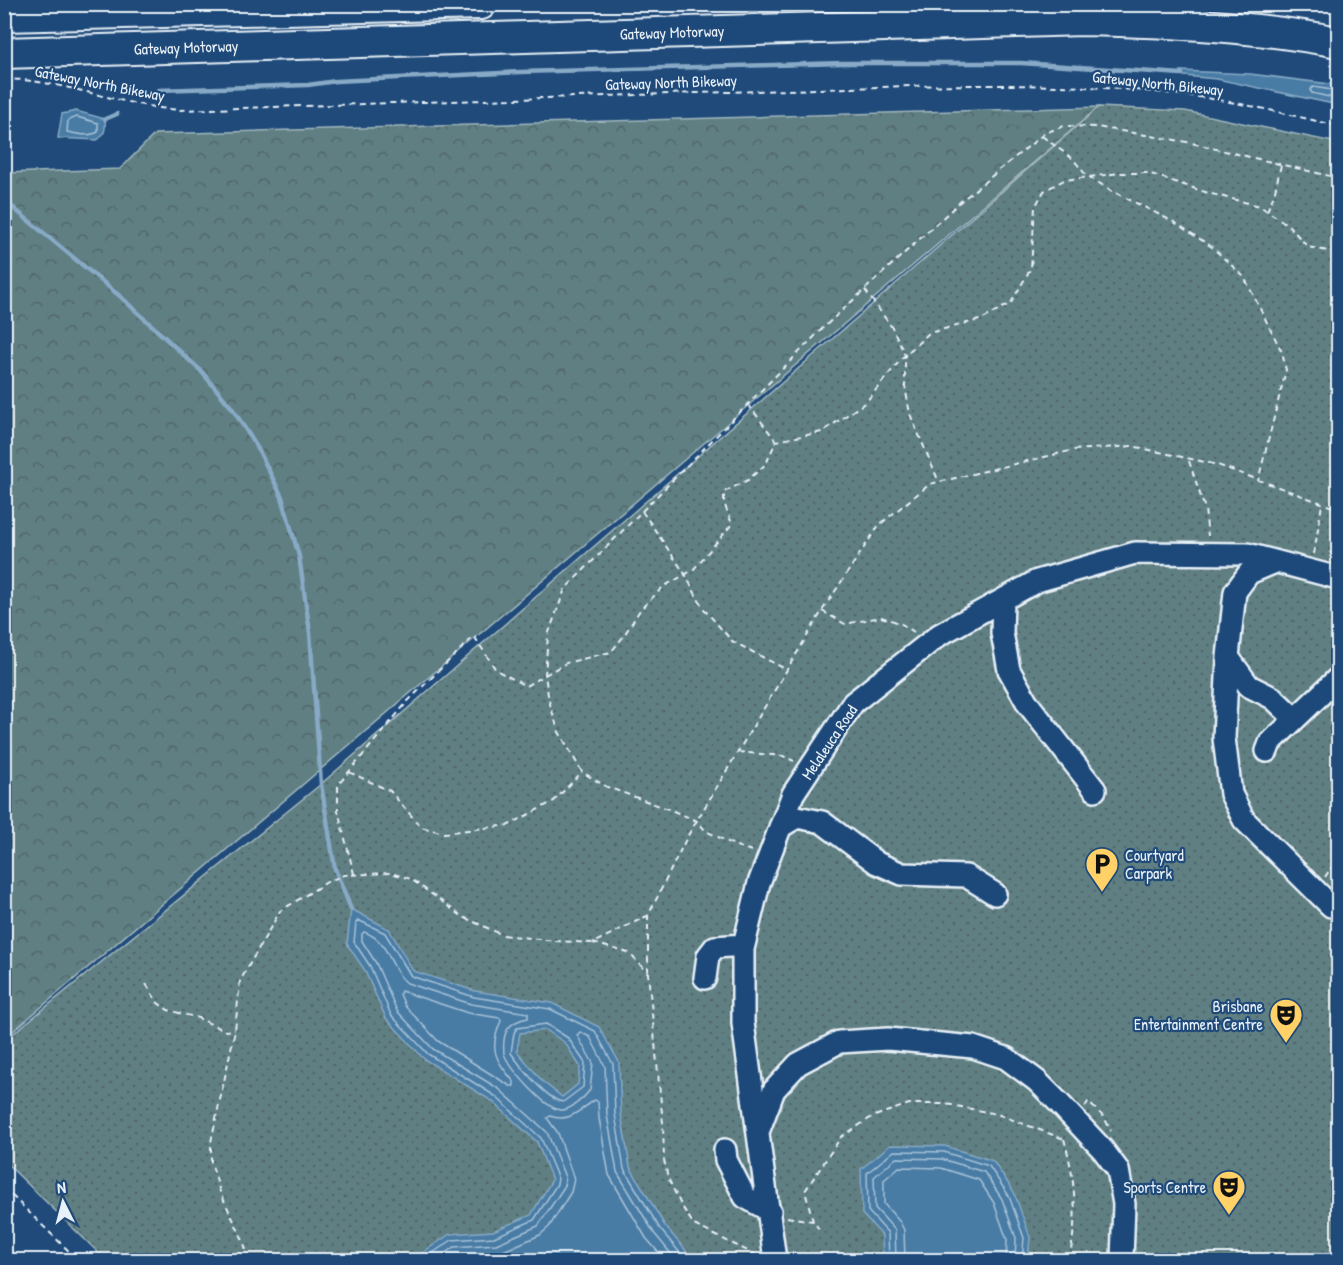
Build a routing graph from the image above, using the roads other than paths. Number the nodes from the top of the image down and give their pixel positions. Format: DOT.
graph roads {
  1 [pos="482,4"];
  2 [pos="4,16"];
  3 [pos="1338,42"];
  4 [pos="4,53"];
  5 [pos="1275,561"];
  6 [pos="1338,579"];
  7 [pos="1003,600"];
  8 [pos="1228,657"];
  9 [pos="1338,678"];
  10 [pos="1273,698"];
  11 [pos="1295,719"];
  12 [pos="1224,738"];
  13 [pos="1267,751"];
  14 [pos="1095,790"];
  15 [pos="780,827"];
  16 [pos="995,894"];
  17 [pos="1338,907"];
  18 [pos="744,945"];
  19 [pos="705,978"];
  20 [pos="758,1133"];
  21 [pos="725,1150"];
  22 [pos="770,1213"];
  23 [pos="766,1258"];
  24 [pos="1122,1260"];
  1 -- 2 [label="highway, Gateway Motorway"];
  3 -- 4 [label="highway, Gateway Motorway"];
  5 -- 6 [label="street, Melaleuca Road"];
  5 -- 7 [label="street, Melaleuca Road"];
  5 -- 8 [label="street"];
  7 -- 14 [label="street"];
  7 -- 15 [label="street, Melaleuca Road"];
  8 -- 10 [label="street"];
  8 -- 12 [label="street"];
  9 -- 11 [label="street"];
  10 -- 11 [label="street"];
  10 -- 12 [label="street"];
  11 -- 13 [label="street"];
  12 -- 17 [label="street"];
  15 -- 16 [label="street"];
  15 -- 18 [label="street, Melaleuca Road"];
  18 -- 19 [label="street"];
  18 -- 20 [label="street, Melaleuca Road"];
  20 -- 22 [label="street, Melaleuca Road"];
  20 -- 24 [label="street"];
  21 -- 22 [label="street"];
  22 -- 23 [label="street, Melaleuca Road"];
}
